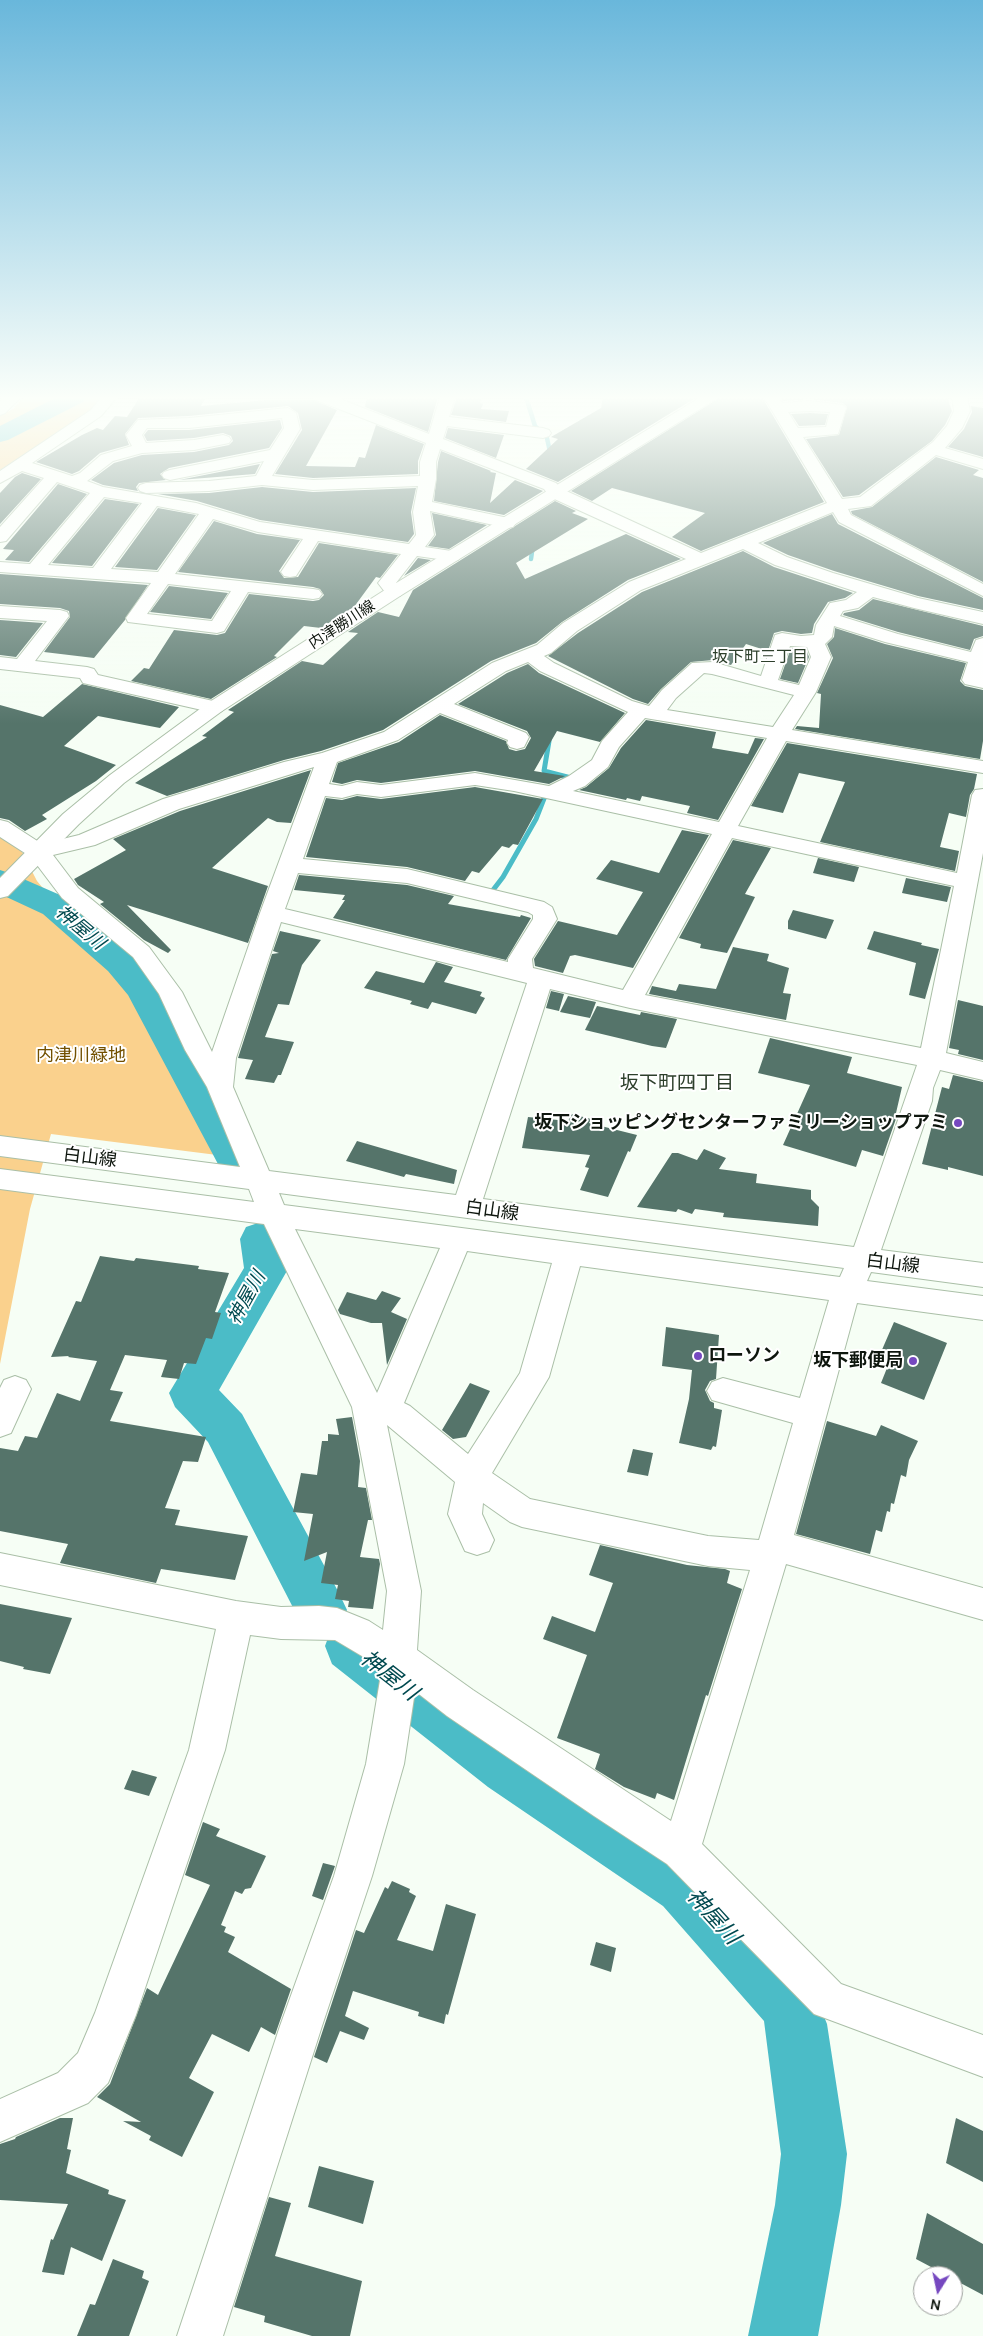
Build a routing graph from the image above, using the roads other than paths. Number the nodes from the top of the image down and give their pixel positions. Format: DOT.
graph roads {
  1 [pos="27,506"];
  2 [pos="87,506"];
  3 [pos="149,506"];
  4 [pos="180,506"];
  5 [pos="207,506"];
  6 [pos="423,506"];
  7 [pos="428,506"];
  8 [pos="535,506"];
  9 [pos="584,506"];
  10 [pos="835,506"];
  11 [pos="838,506"];
  12 [pos="206,512"];
  13 [pos="507,523"];
  14 [pos="313,536"];
  15 [pos="0,537"];
  16 [pos="744,543"];
  17 [pos="413,551"];
  18 [pos="452,556"];
  19 [pos="702,560"];
  20 [pos="0,567"];
  21 [pos="34,570"];
  22 [pos="290,572"];
  23 [pos="98,574"];
  24 [pos="163,578"];
  25 [pos="243,586"];
  26 [pos="870,590"];
  27 [pos="394,592"];
  28 [pos="983,592"];
  29 [pos="313,594"];
  30 [pos="0,612"];
  31 [pos="983,618"];
  32 [pos="828,619"];
  33 [pos="814,642"];
  34 [pos="980,651"];
  35 [pos="530,655"];
  36 [pos="0,663"];
  37 [pos="22,666"];
  38 [pos="983,682"];
  39 [pos="767,684"];
  40 [pos="806,692"];
  41 [pos="440,706"];
  42 [pos="215,708"];
  43 [pos="648,712"];
  44 [pos="780,733"];
  45 [pos="517,743"];
  46 [pos="328,758"];
  47 [pos="983,767"];
  48 [pos="317,789"];
  49 [pos="549,794"];
  50 [pos="983,795"];
  51 [pos="0,827"];
  52 [pos="725,832"];
  53 [pos="979,838"];
  54 [pos="39,852"];
  55 [pos="289,865"];
  56 [pos="966,882"];
  57 [pos="0,890"];
  58 [pos="272,913"];
  59 [pos="531,975"];
  60 [pos="630,1000"];
  61 [pos="932,1058"];
  62 [pos="983,1071"];
  63 [pos="220,1087"];
  64 [pos="0,1146"];
  65 [pos="0,1179"];
  66 [pos="259,1180"];
  67 [pos="466,1207"];
  68 [pos="274,1215"];
  69 [pos="458,1239"];
  70 [pos="569,1254"];
  71 [pos="861,1260"];
  72 [pos="983,1275"];
  73 [pos="848,1289"];
  74 [pos="983,1308"];
  75 [pos="15,1389"];
  76 [pos="723,1391"];
  77 [pos="376,1409"];
  78 [pos="813,1415"];
  79 [pos="0,1423"];
  80 [pos="472,1476"];
  81 [pos="477,1540"];
  82 [pos="773,1551"];
  83 [pos="0,1569"];
  84 [pos="983,1604"];
  85 [pos="236,1617"];
  86 [pos="398,1677"];
  87 [pos="681,1850"];
  88 [pos="983,2056"];
  89 [pos="0,2121"];
  90 [pos="200,2336"];
  1 -- 15 [label="street"];
  2 -- 21 [label="street"];
  3 -- 23 [label="street"];
  4 -- 12 [label="street"];
  5 -- 12 [label="street"];
  6 -- 17 [label="street"];
  7 -- 13 [label="street"];
  8 -- 13 [label="street, 内津勝川線"];
  9 -- 19 [label="street"];
  10 -- 16 [label="street"];
  11 -- 28 [label="street"];
  12 -- 14 [label="street"];
  12 -- 24 [label="street"];
  13 -- 18 [label="street, 内津勝川線"];
  14 -- 17 [label="street"];
  14 -- 22 [label="street"];
  16 -- 19 [label="street"];
  16 -- 26 [label="street"];
  17 -- 18 [label="street"];
  17 -- 27 [label="street"];
  18 -- 27 [label="street, 内津勝川線"];
  19 -- 35 [label="street"];
  20 -- 21 [label="street"];
  21 -- 23 [label="street"];
  23 -- 24 [label="street"];
  24 -- 25 [label="street"];
  24 -- 25 [label="street"];
  25 -- 29 [label="street"];
  26 -- 31 [label="street"];
  26 -- 32 [label="street"];
  27 -- 42 [label="street, 内津勝川線"];
  30 -- 37 [label="street"];
  32 -- 33 [label="street"];
  32 -- 34 [label="street"];
  33 -- 39 [label="street"];
  33 -- 40 [label="street"];
  34 -- 38 [label="street"];
  35 -- 41 [label="street"];
  35 -- 43 [label="street"];
  36 -- 37 [label="street"];
  37 -- 42 [label="street"];
  39 -- 40 [label="street"];
  39 -- 43 [label="street"];
  40 -- 44 [label="street"];
  41 -- 45 [label="street"];
  41 -- 46 [label="street"];
  42 -- 54 [label="street, 内津勝川線"];
  43 -- 44 [label="street"];
  43 -- 49 [label="street"];
  44 -- 47 [label="street"];
  44 -- 52 [label="street"];
  46 -- 48 [label="street"];
  46 -- 54 [label="street"];
  48 -- 49 [label="street"];
  48 -- 55 [label="street"];
  49 -- 52 [label="street"];
  50 -- 53 [label="street"];
  51 -- 54 [label="street"];
  52 -- 56 [label="street"];
  52 -- 60 [label="street"];
  53 -- 56 [label="street"];
  54 -- 57 [label="street, 内津勝川線"];
  54 -- 63 [label="street"];
  55 -- 58 [label="street"];
  55 -- 59 [label="street"];
  56 -- 61 [label="street"];
  58 -- 59 [label="street"];
  58 -- 63 [label="street"];
  59 -- 60 [label="street"];
  59 -- 67 [label="street"];
  60 -- 61 [label="street"];
  61 -- 62 [label="street"];
  61 -- 71 [label="street"];
  63 -- 66 [label="street"];
  64 -- 66 [label="street, 白山線"];
  65 -- 68 [label="street, 白山線"];
  66 -- 67 [label="street, 白山線"];
  66 -- 68 [label="street"];
  67 -- 71 [label="street, 白山線"];
  68 -- 69 [label="street, 白山線"];
  68 -- 77 [label="street"];
  69 -- 70 [label="street, 白山線"];
  69 -- 77 [label="street"];
  70 -- 73 [label="street, 白山線"];
  70 -- 80 [label="street"];
  71 -- 72 [label="street, 白山線"];
  71 -- 73 [label="street"];
  73 -- 74 [label="street, 白山線"];
  73 -- 78 [label="street"];
  75 -- 79 [label="street"];
  76 -- 78 [label="street"];
  77 -- 80 [label="street"];
  77 -- 86 [label="street"];
  78 -- 82 [label="street"];
  80 -- 81 [label="street"];
  80 -- 82 [label="street"];
  82 -- 84 [label="street"];
  82 -- 87 [label="street"];
  83 -- 85 [label="street"];
  85 -- 86 [label="street"];
  85 -- 89 [label="street"];
  86 -- 87 [label="street"];
  86 -- 90 [label="street"];
  87 -- 88 [label="street"];
}
